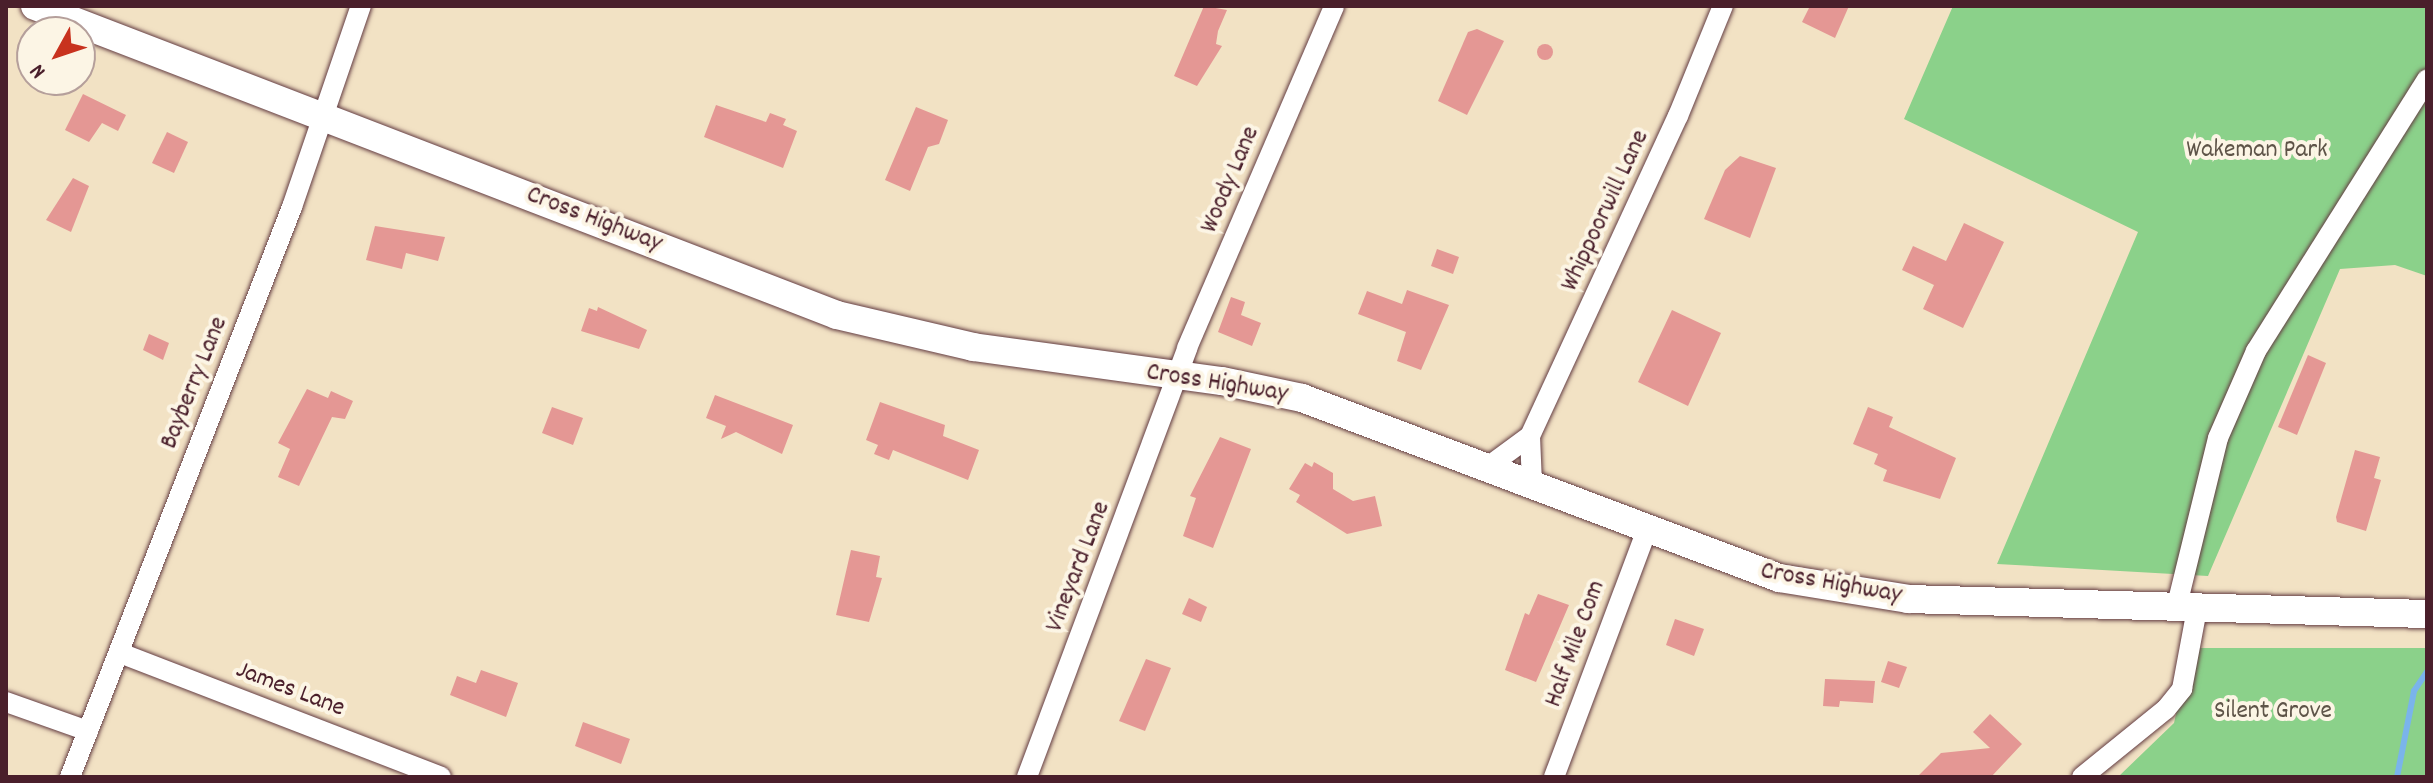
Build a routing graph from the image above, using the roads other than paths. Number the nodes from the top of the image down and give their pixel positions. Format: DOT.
graph roads {
  1 [pos="35,6"];
  2 [pos="361,6"];
  3 [pos="1334,6"];
  4 [pos="1723,6"];
  5 [pos="2427,79"];
  6 [pos="324,114"];
  7 [pos="1179,375"];
  8 [pos="1530,436"];
  9 [pos="1489,466"];
  10 [pos="1532,483"];
  11 [pos="1647,530"];
  12 [pos="2186,609"];
  13 [pos="2427,614"];
  14 [pos="120,653"];
  15 [pos="6,702"];
  16 [pos="88,731"];
  17 [pos="70,777"];
  18 [pos="441,777"];
  19 [pos="1027,777"];
  20 [pos="1554,777"];
  21 [pos="2082,777"];
  1 -- 6 [label="street, Cross Highway"];
  2 -- 6 [label="street, Bayberry Lane"];
  3 -- 7 [label="street, Woody Lane"];
  4 -- 8 [label="street, Whippoorwill Lane"];
  5 -- 12 [label="street"];
  6 -- 7 [label="street, Cross Highway"];
  6 -- 14 [label="street, Bayberry Lane"];
  7 -- 9 [label="street, Cross Highway"];
  7 -- 19 [label="street, Vineyard Lane"];
  8 -- 9 [label="street, Whippoorwill Lane"];
  8 -- 10 [label="street, Whippoorwill Lane"];
  9 -- 10 [label="street, Cross Highway"];
  10 -- 11 [label="street, Cross Highway"];
  11 -- 12 [label="street, Cross Highway"];
  11 -- 20 [label="street, Half Mile Com"];
  12 -- 13 [label="street, Cross Highway"];
  12 -- 21 [label="street"];
  14 -- 16 [label="street, Bayberry Lane"];
  14 -- 18 [label="street, James Lane"];
  15 -- 16 [label="street"];
  16 -- 17 [label="street, Bayberry Lane"];
}
